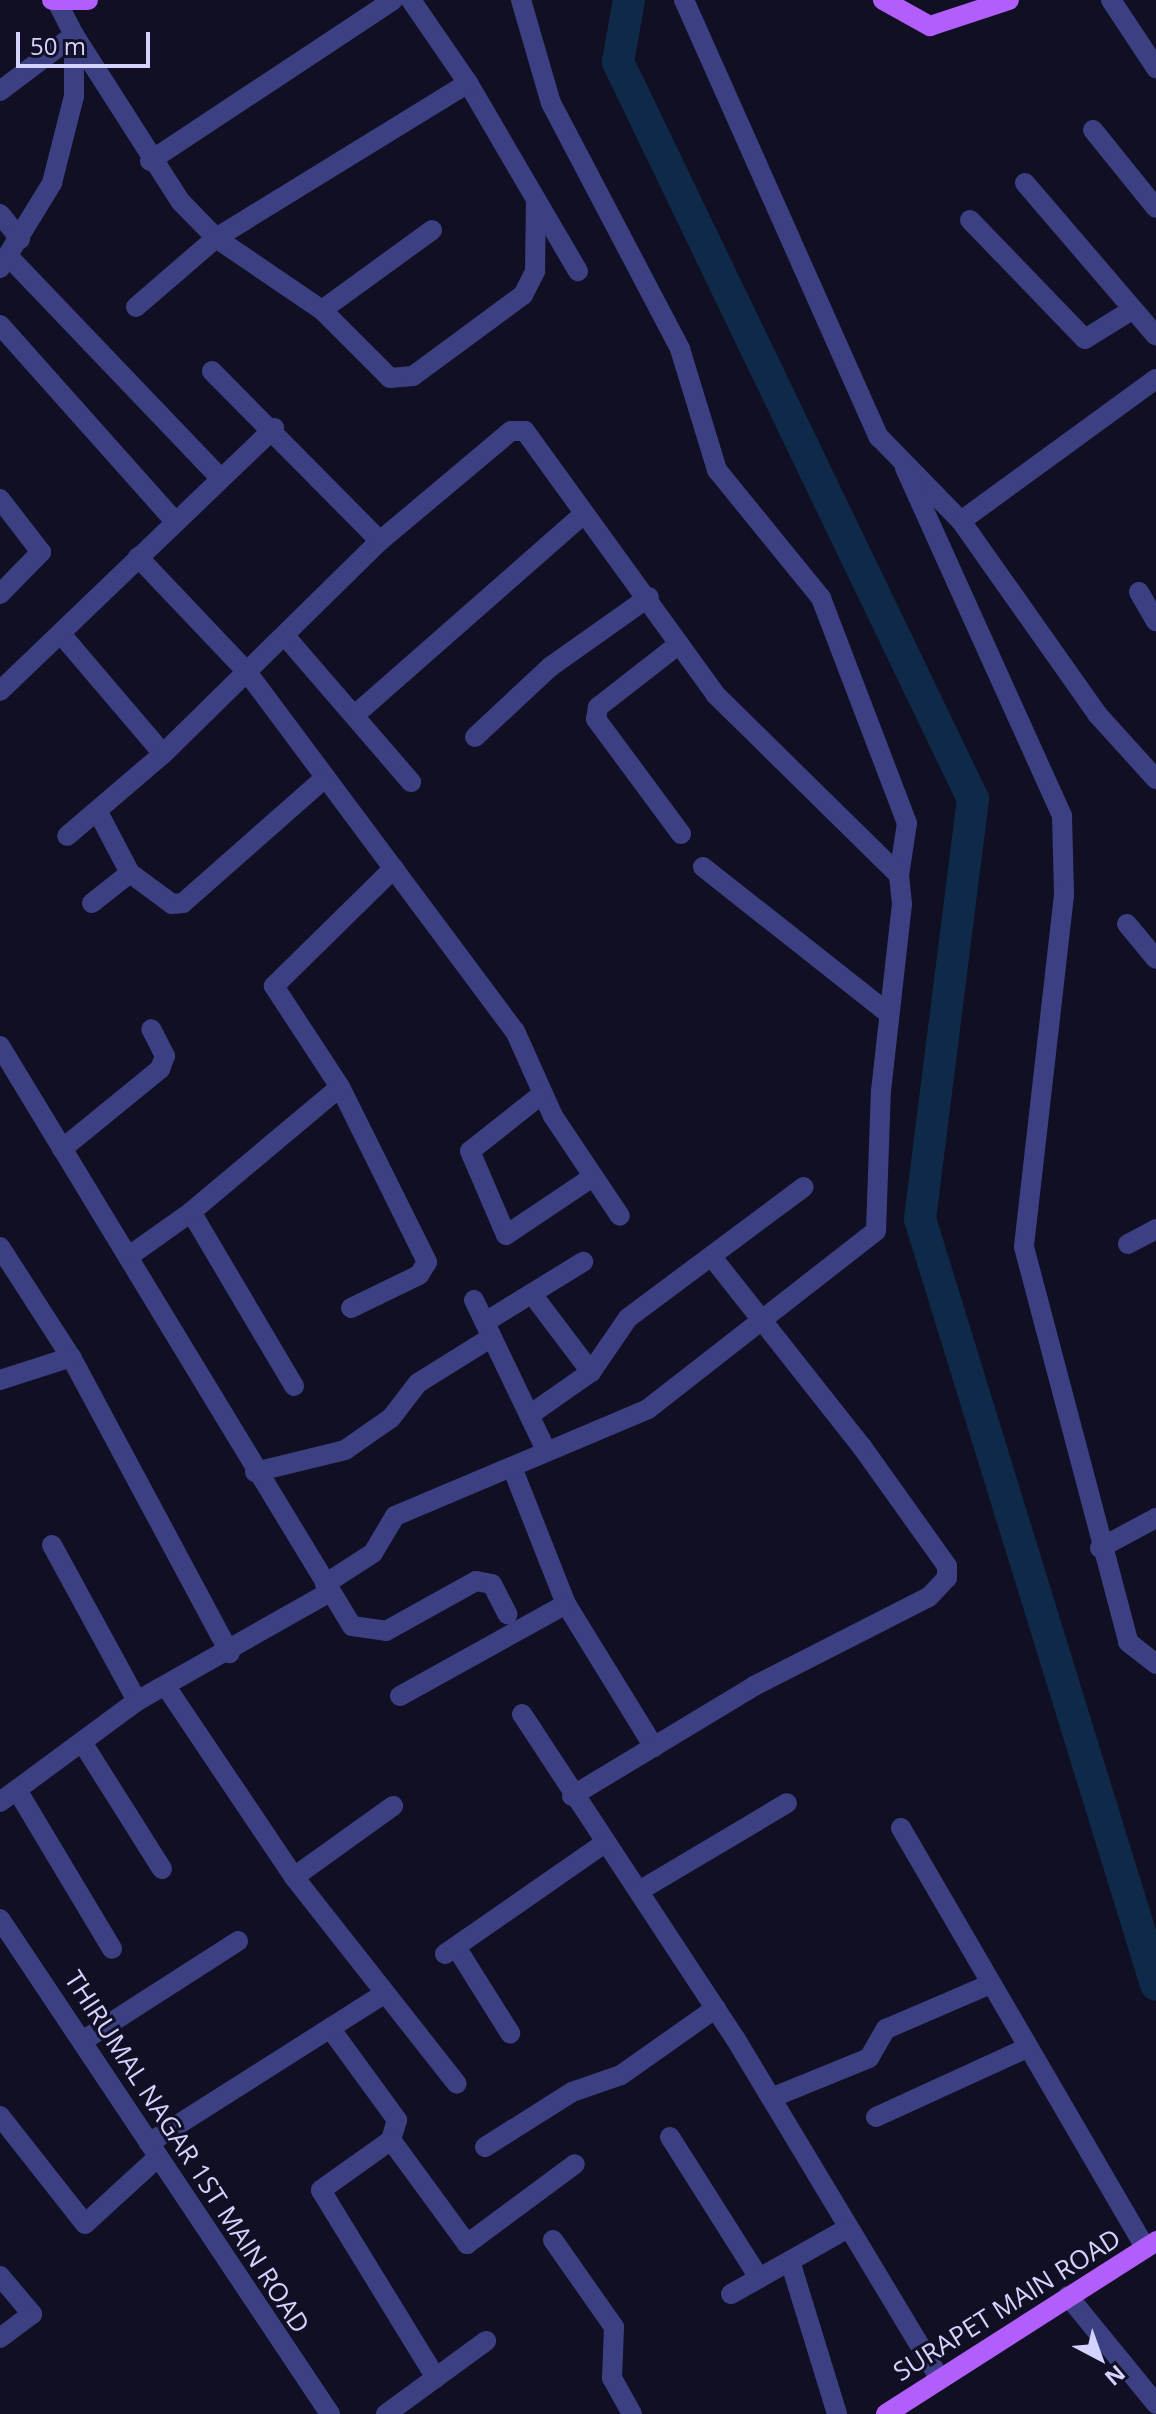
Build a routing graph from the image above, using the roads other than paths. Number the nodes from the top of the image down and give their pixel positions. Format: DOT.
graph roads {
  1 [pos="88,0"];
  2 [pos="393,0"];
  3 [pos="411,0"];
  4 [pos="521,0"];
  5 [pos="684,0"];
  6 [pos="883,0"];
  7 [pos="1009,0"];
  8 [pos="1111,0"];
  9 [pos="55,2"];
  10 [pos="977,7"];
  11 [pos="74,35"];
  12 [pos="1156,68"];
  13 [pos="468,83"];
  14 [pos="0,91"];
  15 [pos="1093,130"];
  16 [pos="150,161"];
  17 [pos="1025,183"];
  18 [pos="536,201"];
  19 [pos="1156,208"];
  20 [pos="0,214"];
  21 [pos="970,220"];
  22 [pos="432,230"];
  23 [pos="216,238"];
  24 [pos="20,239"];
  25 [pos="5,263"];
  26 [pos="578,271"];
  27 [pos="136,307"];
  28 [pos="322,310"];
  29 [pos="1132,310"];
  30 [pos="0,325"];
  31 [pos="1156,336"];
  32 [pos="212,371"];
  33 [pos="1156,379"];
  34 [pos="274,428"];
  35 [pos="905,468"];
  36 [pos="220,478"];
  37 [pos="0,499"];
  38 [pos="584,514"];
  39 [pos="173,519"];
  40 [pos="961,521"];
  41 [pos="380,541"];
  42 [pos="138,557"];
  43 [pos="1139,592"];
  44 [pos="0,594"];
  45 [pos="649,597"];
  46 [pos="1156,622"];
  47 [pos="61,634"];
  48 [pos="285,636"];
  49 [pos="679,644"];
  50 [pos="247,672"];
  51 [pos="0,691"];
  52 [pos="356,714"];
  53 [pos="475,737"];
  54 [pos="163,754"];
  55 [pos="325,778"];
  56 [pos="1156,779"];
  57 [pos="411,782"];
  58 [pos="99,814"];
  59 [pos="681,834"];
  60 [pos="67,836"];
  61 [pos="703,867"];
  62 [pos="394,868"];
  63 [pos="130,873"];
  64 [pos="899,875"];
  65 [pos="92,903"];
  66 [pos="1127,924"];
  67 [pos="1156,959"];
  68 [pos="889,1014"];
  69 [pos="151,1029"];
  70 [pos="0,1046"];
  71 [pos="6,1069"];
  72 [pos="340,1087"];
  73 [pos="541,1095"];
  74 [pos="62,1149"];
  75 [pos="591,1178"];
  76 [pos="804,1187"];
  77 [pos="191,1212"];
  78 [pos="620,1216"];
  79 [pos="1156,1229"];
  80 [pos="1128,1244"];
  81 [pos="0,1247"];
  82 [pos="132,1254"];
  83 [pos="713,1258"];
  84 [pos="583,1262"];
  85 [pos="532,1294"];
  86 [pos="474,1300"];
  87 [pos="351,1308"];
  88 [pos="759,1317"];
  89 [pos="490,1329"];
  90 [pos="71,1357"];
  91 [pos="591,1372"];
  92 [pos="0,1380"];
  93 [pos="294,1386"];
  94 [pos="531,1414"];
  95 [pos="546,1450"];
  96 [pos="512,1467"];
  97 [pos="255,1472"];
  98 [pos="1156,1518"];
  99 [pos="52,1545"];
  100 [pos="1100,1548"];
  101 [pos="327,1588"];
  102 [pos="566,1604"];
  103 [pos="507,1614"];
  104 [pos="230,1653"];
  105 [pos="1156,1664"];
  106 [pos="167,1688"];
  107 [pos="400,1696"];
  108 [pos="137,1701"];
  109 [pos="522,1714"];
  110 [pos="82,1742"];
  111 [pos="654,1747"];
  112 [pos="17,1790"];
  113 [pos="572,1796"];
  114 [pos="0,1802"];
  115 [pos="787,1803"];
  116 [pos="393,1806"];
  117 [pos="901,1828"];
  118 [pos="606,1842"];
  119 [pos="162,1869"];
  120 [pos="294,1877"];
  121 [pos="639,1891"];
  122 [pos="0,1919"];
  123 [pos="238,1941"];
  124 [pos="112,1949"];
  125 [pos="988,1985"];
  126 [pos="384,1994"];
  127 [pos="716,2008"];
  128 [pos="330,2028"];
  129 [pos="510,2033"];
  130 [pos="84,2040"];
  131 [pos="1027,2048"];
  132 [pos="457,2084"];
  133 [pos="771,2098"];
  134 [pos="0,2116"];
  135 [pos="876,2117"];
  136 [pos="670,2137"];
  137 [pos="391,2140"];
  138 [pos="485,2147"];
  139 [pos="153,2150"];
  140 [pos="575,2164"];
  141 [pos="848,2228"];
  142 [pos="553,2240"];
  143 [pos="1151,2245"];
  144 [pos="790,2261"];
  145 [pos="0,2276"];
  146 [pos="759,2278"];
  147 [pos="731,2294"];
  148 [pos="1068,2296"];
  149 [pos="0,2338"];
  150 [pos="486,2341"];
  151 [pos="938,2376"];
  152 [pos="436,2378"];
  153 [pos="1156,2404"];
  154 [pos="330,2414"];
  155 [pos="386,2414"];
  156 [pos="632,2414"];
  157 [pos="837,2414"];
  158 [pos="886,2414"];
  1 -- 9 [label="main road"];
  2 -- 16 [label="street"];
  3 -- 13 [label="street"];
  4 -- 64 [label="street"];
  5 -- 35 [label="street"];
  6 -- 10 [label="main road"];
  7 -- 10 [label="main road"];
  8 -- 12 [label="street"];
  9 -- 11 [label="street"];
  11 -- 14 [label="street"];
  11 -- 16 [label="street"];
  11 -- 24 [label="street"];
  13 -- 18 [label="street"];
  13 -- 23 [label="street"];
  15 -- 19 [label="street"];
  16 -- 23 [label="street"];
  17 -- 29 [label="street"];
  18 -- 26 [label="street"];
  18 -- 28 [label="street"];
  20 -- 24 [label="street"];
  21 -- 29 [label="street"];
  22 -- 28 [label="street"];
  23 -- 27 [label="street"];
  23 -- 28 [label="street"];
  24 -- 25 [label="street"];
  25 -- 36 [label="street"];
  29 -- 31 [label="street"];
  30 -- 39 [label="street"];
  32 -- 34 [label="street"];
  33 -- 40 [label="street"];
  34 -- 36 [label="street"];
  34 -- 41 [label="street"];
  35 -- 40 [label="street"];
  35 -- 100 [label="street"];
  36 -- 39 [label="street"];
  37 -- 44 [label="street"];
  38 -- 41 [label="street"];
  38 -- 45 [label="street"];
  38 -- 52 [label="street"];
  39 -- 42 [label="street"];
  40 -- 56 [label="street"];
  41 -- 48 [label="street"];
  42 -- 47 [label="street"];
  42 -- 50 [label="street"];
  43 -- 46 [label="street"];
  45 -- 49 [label="street"];
  45 -- 53 [label="street"];
  47 -- 51 [label="street"];
  47 -- 54 [label="street"];
  48 -- 50 [label="street"];
  48 -- 52 [label="street"];
  49 -- 59 [label="street"];
  49 -- 64 [label="street"];
  50 -- 54 [label="street"];
  50 -- 55 [label="street"];
  52 -- 57 [label="street"];
  54 -- 58 [label="street"];
  55 -- 62 [label="street"];
  55 -- 63 [label="street"];
  58 -- 60 [label="street"];
  58 -- 63 [label="street"];
  61 -- 68 [label="street"];
  62 -- 72 [label="street"];
  62 -- 73 [label="street"];
  63 -- 65 [label="street"];
  64 -- 68 [label="street"];
  66 -- 67 [label="street"];
  68 -- 88 [label="street"];
  69 -- 74 [label="street"];
  70 -- 71 [label="street"];
  71 -- 74 [label="street"];
  72 -- 77 [label="street"];
  72 -- 87 [label="street"];
  73 -- 75 [label="street"];
  73 -- 75 [label="street"];
  74 -- 82 [label="street"];
  75 -- 78 [label="street"];
  76 -- 83 [label="street"];
  77 -- 82 [label="street"];
  77 -- 93 [label="street"];
  79 -- 80 [label="street"];
  81 -- 90 [label="street"];
  82 -- 97 [label="street"];
  83 -- 88 [label="street"];
  83 -- 91 [label="street"];
  84 -- 85 [label="street"];
  85 -- 89 [label="street"];
  85 -- 91 [label="street"];
  86 -- 89 [label="street"];
  88 -- 95 [label="street"];
  88 -- 111 [label="street"];
  89 -- 94 [label="street"];
  89 -- 97 [label="street"];
  90 -- 92 [label="street"];
  90 -- 104 [label="street"];
  91 -- 94 [label="street"];
  94 -- 95 [label="street"];
  95 -- 96 [label="street"];
  96 -- 101 [label="street"];
  96 -- 102 [label="street"];
  97 -- 101 [label="street"];
  98 -- 100 [label="street"];
  99 -- 108 [label="street"];
  100 -- 105 [label="street"];
  101 -- 103 [label="street"];
  101 -- 104 [label="street"];
  102 -- 107 [label="street"];
  102 -- 111 [label="street"];
  104 -- 106 [label="street"];
  106 -- 108 [label="street"];
  106 -- 120 [label="street"];
  108 -- 110 [label="street"];
  109 -- 113 [label="street"];
  110 -- 112 [label="street"];
  110 -- 119 [label="street"];
  111 -- 113 [label="street"];
  112 -- 114 [label="street"];
  112 -- 124 [label="street"];
  113 -- 118 [label="street"];
  115 -- 121 [label="street"];
  116 -- 120 [label="street"];
  117 -- 125 [label="street"];
  118 -- 121 [label="street"];
  118 -- 129 [label="street"];
  120 -- 126 [label="street"];
  121 -- 127 [label="street"];
  122 -- 130 [label="street, THIRUMAL NAGAR 1ST MAIN ROAD"];
  123 -- 130 [label="street"];
  125 -- 131 [label="street"];
  125 -- 133 [label="street"];
  126 -- 128 [label="street"];
  126 -- 132 [label="street"];
  127 -- 133 [label="street"];
  127 -- 138 [label="street"];
  128 -- 137 [label="street"];
  128 -- 139 [label="street"];
  130 -- 139 [label="street, THIRUMAL NAGAR 1ST MAIN ROAD"];
  131 -- 135 [label="street"];
  131 -- 143 [label="street"];
  133 -- 141 [label="street"];
  134 -- 139 [label="street"];
  136 -- 146 [label="street"];
  137 -- 140 [label="street"];
  137 -- 152 [label="street"];
  139 -- 154 [label="street, THIRUMAL NAGAR 1ST MAIN ROAD"];
  141 -- 144 [label="street"];
  141 -- 151 [label="street"];
  142 -- 156 [label="street"];
  143 -- 148 [label="main road, SURAPET MAIN ROAD"];
  144 -- 146 [label="street"];
  144 -- 157 [label="street"];
  145 -- 149 [label="street"];
  146 -- 147 [label="street"];
  148 -- 151 [label="main road, SURAPET MAIN ROAD"];
  148 -- 153 [label="street"];
  150 -- 152 [label="street"];
  151 -- 158 [label="main road, SURAPET MAIN ROAD"];
  152 -- 155 [label="street"];
}
